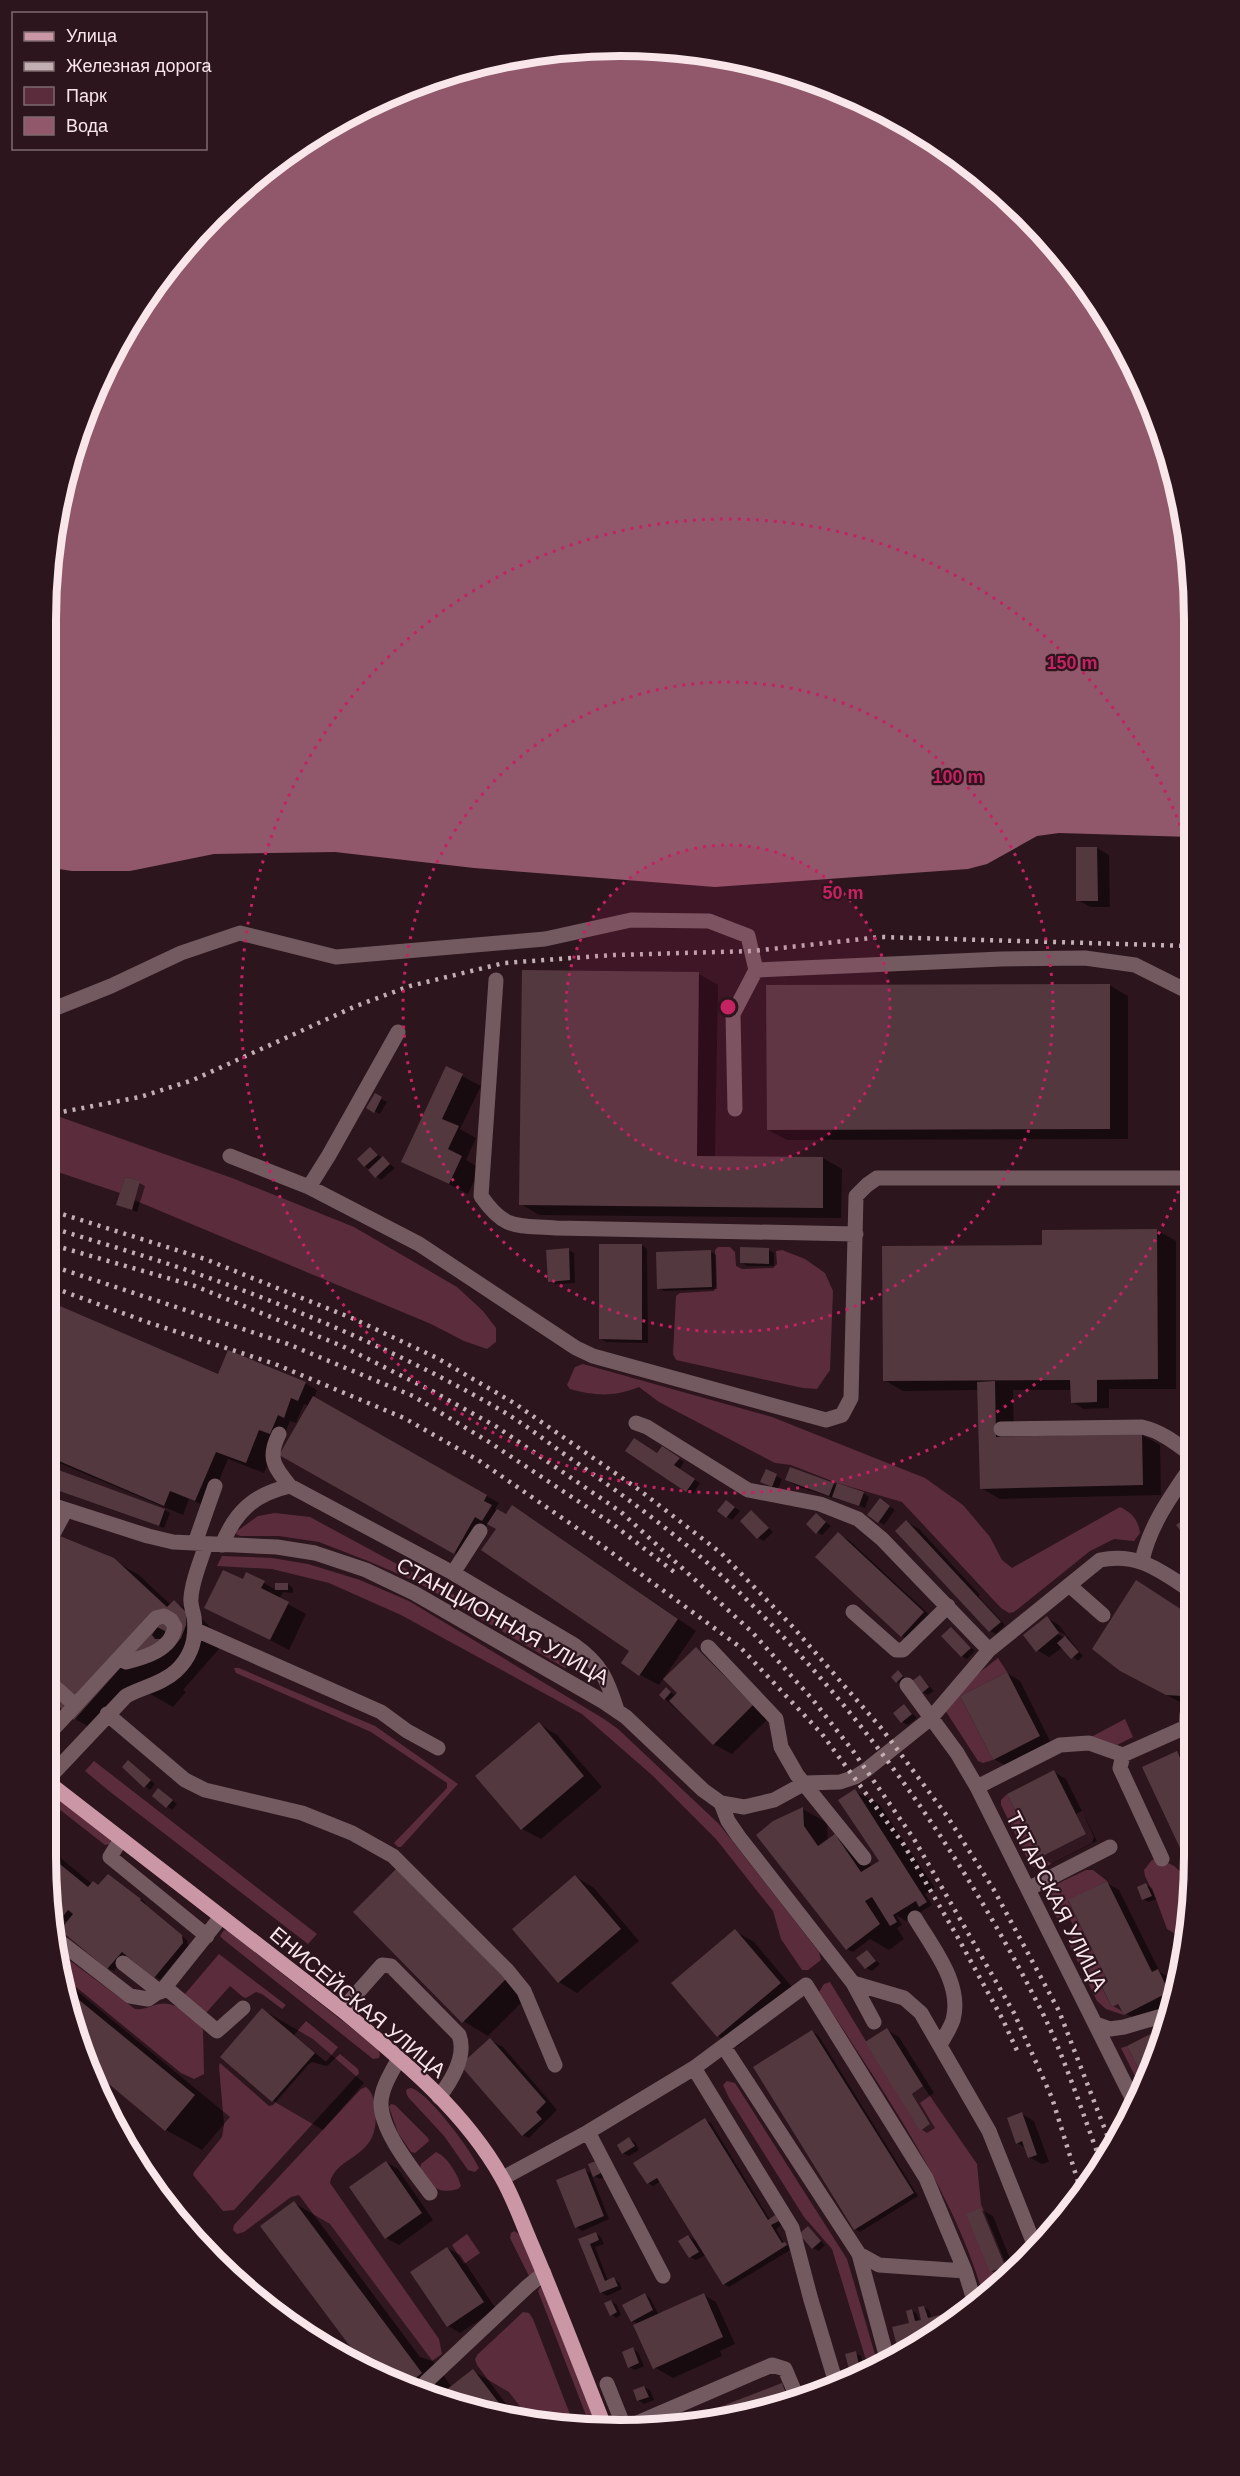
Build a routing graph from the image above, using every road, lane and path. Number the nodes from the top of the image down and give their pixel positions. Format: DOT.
graph roads {
  1 [pos="756,970"];
  2 [pos="496,980"];
  3 [pos="1184,990"];
  4 [pos="56,1008"];
  5 [pos="398,1032"];
  6 [pos="735,1109"];
  7 [pos="230,1156"];
  8 [pos="1184,1178"];
  9 [pos="309,1187"];
  10 [pos="856,1234"];
  11 [pos="636,1423"];
  12 [pos="1001,1429"];
  13 [pos="279,1434"];
  14 [pos="1184,1450"];
  15 [pos="1184,1478"];
  16 [pos="215,1486"];
  17 [pos="290,1486"];
  18 [pos="56,1507"];
  19 [pos="66,1510"];
  20 [pos="56,1528"];
  21 [pos="480,1531"];
  22 [pos="200,1544"];
  23 [pos="222,1545"];
  24 [pos="1142,1561"];
  25 [pos="453,1573"];
  26 [pos="1069,1585"];
  27 [pos="1184,1587"];
  28 [pos="948,1606"];
  29 [pos="853,1612"];
  30 [pos="1103,1616"];
  31 [pos="196,1630"];
  32 [pos="708,1647"];
  33 [pos="989,1650"];
  34 [pos="126,1662"];
  35 [pos="907,1685"];
  36 [pos="56,1688"];
  37 [pos="75,1705"];
  38 [pos="617,1710"];
  39 [pos="107,1714"];
  40 [pos="932,1718"];
  41 [pos="56,1725"];
  42 [pos="1184,1728"];
  43 [pos="438,1748"];
  44 [pos="1123,1755"];
  45 [pos="56,1768"];
  46 [pos="804,1784"];
  47 [pos="977,1787"];
  48 [pos="56,1789"];
  49 [pos="721,1803"];
  50 [pos="121,1839"];
  51 [pos="1110,1847"];
  52 [pos="864,1858"];
  53 [pos="1162,1859"];
  54 [pos="1028,1889"];
  55 [pos="221,1917"];
  56 [pos="915,1918"];
  57 [pos="207,1936"];
  58 [pos="62,1944"];
  59 [pos="123,1963"];
  60 [pos="853,1983"];
  61 [pos="162,1990"];
  62 [pos="243,2008"];
  63 [pos="342,2010"];
  64 [pos="1161,2016"];
  65 [pos="874,2022"];
  66 [pos="1096,2024"];
  67 [pos="940,2045"];
  68 [pos="724,2047"];
  69 [pos="399,2058"];
  70 [pos="555,2065"];
  71 [pos="694,2068"];
  72 [pos="1131,2096"];
  73 [pos="440,2097"];
  74 [pos="588,2132"];
  75 [pos="502,2178"];
  76 [pos="430,2193"];
  77 [pos="1033,2240"];
  78 [pos="859,2254"];
  79 [pos="965,2271"];
  80 [pos="544,2273"];
  81 [pos="663,2276"];
  82 [pos="973,2296"];
  83 [pos="886,2354"];
  84 [pos="835,2379"];
  85 [pos="426,2382"];
  86 [pos="607,2384"];
  87 [pos="795,2393"];
  88 [pos="646,2419"];
  89 [pos="602,2420"];
  90 [pos="621,2420"];
  1 -- 3 [label="street"];
  1 -- 4 [label="street"];
  1 -- 6 [label="street"];
  2 -- 10 [label="street"];
  5 -- 9 [label="street"];
  7 -- 9 [label="street"];
  8 -- 10 [label="street"];
  9 -- 10 [label="street"];
  11 -- 28 [label="street"];
  12 -- 14 [label="street"];
  13 -- 17 [label="street"];
  15 -- 24 [label="street"];
  16 -- 22 [label="street"];
  17 -- 23 [label="street"];
  17 -- 25 [label="street"];
  18 -- 19 [label="street, СТАНЦИОННАЯ УЛИЦА"];
  19 -- 20 [label="street"];
  19 -- 22 [label="street, СТАНЦИОННАЯ УЛИЦА"];
  21 -- 25 [label="street"];
  22 -- 23 [label="street, СТАНЦИОННАЯ УЛИЦА"];
  22 -- 31 [label="street"];
  23 -- 38 [label="street, СТАНЦИОННАЯ УЛИЦА"];
  24 -- 26 [label="street"];
  24 -- 27 [label="street"];
  25 -- 38 [label="street"];
  26 -- 30 [label="street"];
  26 -- 33 [label="street"];
  28 -- 29 [label="street"];
  28 -- 33 [label="street"];
  31 -- 39 [label="street"];
  31 -- 43 [label="street"];
  32 -- 46 [label="street"];
  33 -- 40 [label="street"];
  34 -- 37 [label="street"];
  35 -- 40 [label="street, ТАТАРСКАЯ УЛИЦА"];
  36 -- 37 [label="street"];
  37 -- 41 [label="street"];
  38 -- 49 [label="street, СТАНЦИОННАЯ УЛИЦА"];
  39 -- 45 [label="street"];
  39 -- 70 [label="street"];
  40 -- 46 [label="street"];
  40 -- 47 [label="street, ТАТАРСКАЯ УЛИЦА"];
  42 -- 44 [label="street"];
  44 -- 47 [label="street"];
  44 -- 53 [label="street"];
  46 -- 49 [label="street"];
  46 -- 52 [label="street"];
  47 -- 54 [label="street, ТАТАРСКАЯ УЛИЦА"];
  48 -- 50 [label="main road, ЕНИСЕЙСКАЯ УЛИЦА"];
  49 -- 60 [label="street"];
  50 -- 55 [label="main road, ЕНИСЕЙСКАЯ УЛИЦА"];
  50 -- 57 [label="street"];
  51 -- 54 [label="street"];
  54 -- 66 [label="street, ТАТАРСКАЯ УЛИЦА"];
  55 -- 57 [label="street"];
  55 -- 63 [label="main road, ЕНИСЕЙСКАЯ УЛИЦА"];
  56 -- 67 [label="street"];
  57 -- 61 [label="street"];
  58 -- 61 [label="street"];
  59 -- 61 [label="street"];
  60 -- 65 [label="street"];
  60 -- 67 [label="street"];
  61 -- 62 [label="street"];
  63 -- 69 [label="main road, ЕНИСЕЙСКАЯ УЛИЦА"];
  63 -- 73 [label="street"];
  64 -- 66 [label="street"];
  66 -- 72 [label="street, ТАТАРСКАЯ УЛИЦА"];
  67 -- 77 [label="street"];
  68 -- 71 [label="street"];
  68 -- 78 [label="street"];
  68 -- 79 [label="street"];
  69 -- 73 [label="main road, ЕНИСЕЙСКАЯ УЛИЦА"];
  69 -- 76 [label="street"];
  71 -- 74 [label="street"];
  71 -- 84 [label="street"];
  73 -- 75 [label="main road, ЕНИСЕЙСКАЯ УЛИЦА"];
  74 -- 75 [label="street"];
  74 -- 81 [label="street"];
  75 -- 80 [label="main road, ЕНИСЕЙСКАЯ УЛИЦА"];
  78 -- 79 [label="street"];
  78 -- 83 [label="street"];
  79 -- 82 [label="street"];
  80 -- 85 [label="street"];
  80 -- 89 [label="main road, ЕНИСЕЙСКАЯ УЛИЦА"];
  86 -- 90 [label="street"];
  87 -- 88 [label="street"];
}
